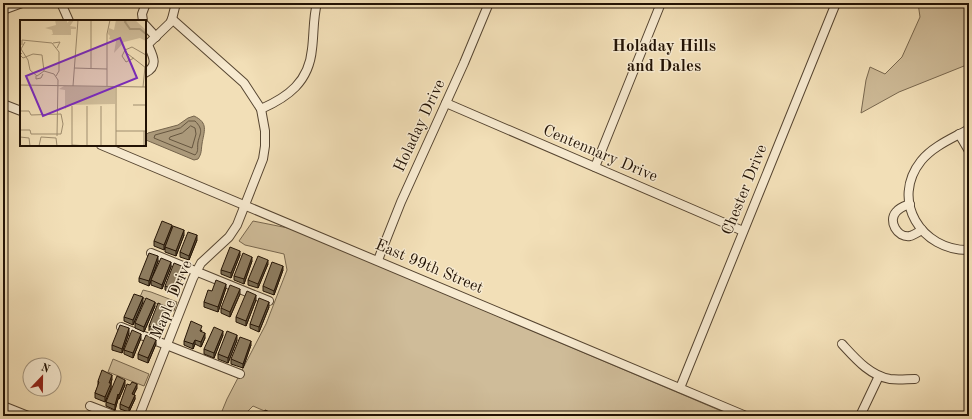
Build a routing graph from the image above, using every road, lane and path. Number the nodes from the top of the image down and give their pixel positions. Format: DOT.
graph roads {
  1 [pos="22,3"];
  2 [pos="61,3"];
  3 [pos="146,3"];
  4 [pos="176,3"];
  5 [pos="317,3"];
  6 [pos="489,3"];
  7 [pos="661,3"];
  8 [pos="836,3"];
  9 [pos="3,10"];
  10 [pos="172,19"];
  11 [pos="69,20"];
  12 [pos="143,20"];
  13 [pos="146,26"];
  14 [pos="156,37"];
  15 [pos="147,46"];
  16 [pos="146,72"];
  17 [pos="446,103"];
  18 [pos="3,104"];
  19 [pos="261,109"];
  20 [pos="20,111"];
  21 [pos="969,129"];
  22 [pos="958,134"];
  23 [pos="103,146"];
  24 [pos="969,152"];
  25 [pos="595,166"];
  26 [pos="910,204"];
  27 [pos="246,205"];
  28 [pos="922,230"];
  29 [pos="744,231"];
  30 [pos="969,250"];
  31 [pos="151,253"];
  32 [pos="378,260"];
  33 [pos="197,271"];
  34 [pos="269,301"];
  35 [pos="120,327"];
  36 [pos="842,344"];
  37 [pos="167,345"];
  38 [pos="240,374"];
  39 [pos="879,376"];
  40 [pos="915,379"];
  41 [pos="680,388"];
  42 [pos="3,406"];
  43 [pos="90,406"];
  44 [pos="28,416"];
  45 [pos="116,416"];
  46 [pos="139,416"];
  47 [pos="746,416"];
  48 [pos="860,416"];
  1 -- 9 [label="street"];
  2 -- 11 [label="street"];
  3 -- 12 [label="street"];
  4 -- 10 [label="street"];
  5 -- 19 [label="street"];
  6 -- 17 [label="street, Holaday Drive"];
  7 -- 25 [label="street"];
  8 -- 29 [label="street, Chester Drive"];
  10 -- 14 [label="street"];
  10 -- 19 [label="street"];
  13 -- 14 [label="street"];
  14 -- 15 [label="street"];
  15 -- 16 [label="street"];
  17 -- 25 [label="street, Centennary Drive"];
  17 -- 32 [label="street, Holaday Drive"];
  18 -- 20 [label="street"];
  19 -- 27 [label="street, Maple Drive"];
  21 -- 22 [label="street"];
  22 -- 24 [label="street"];
  22 -- 26 [label="street"];
  23 -- 27 [label="street, East 99th Street"];
  25 -- 29 [label="street, Centennary Drive"];
  26 -- 28 [label="street"];
  26 -- 28 [label="street"];
  27 -- 32 [label="street, East 99th Street"];
  27 -- 33 [label="street, Maple Drive"];
  28 -- 30 [label="street"];
  29 -- 41 [label="street, Chester Drive"];
  31 -- 33 [label="street"];
  32 -- 41 [label="street, East 99th Street"];
  33 -- 34 [label="street"];
  33 -- 37 [label="street, Maple Drive"];
  35 -- 37 [label="street"];
  36 -- 39 [label="street"];
  37 -- 38 [label="street"];
  37 -- 46 [label="street, Maple Drive"];
  39 -- 40 [label="street"];
  39 -- 48 [label="street"];
  41 -- 47 [label="street, East 99th Street"];
  42 -- 44 [label="street"];
  43 -- 45 [label="street"];
}
